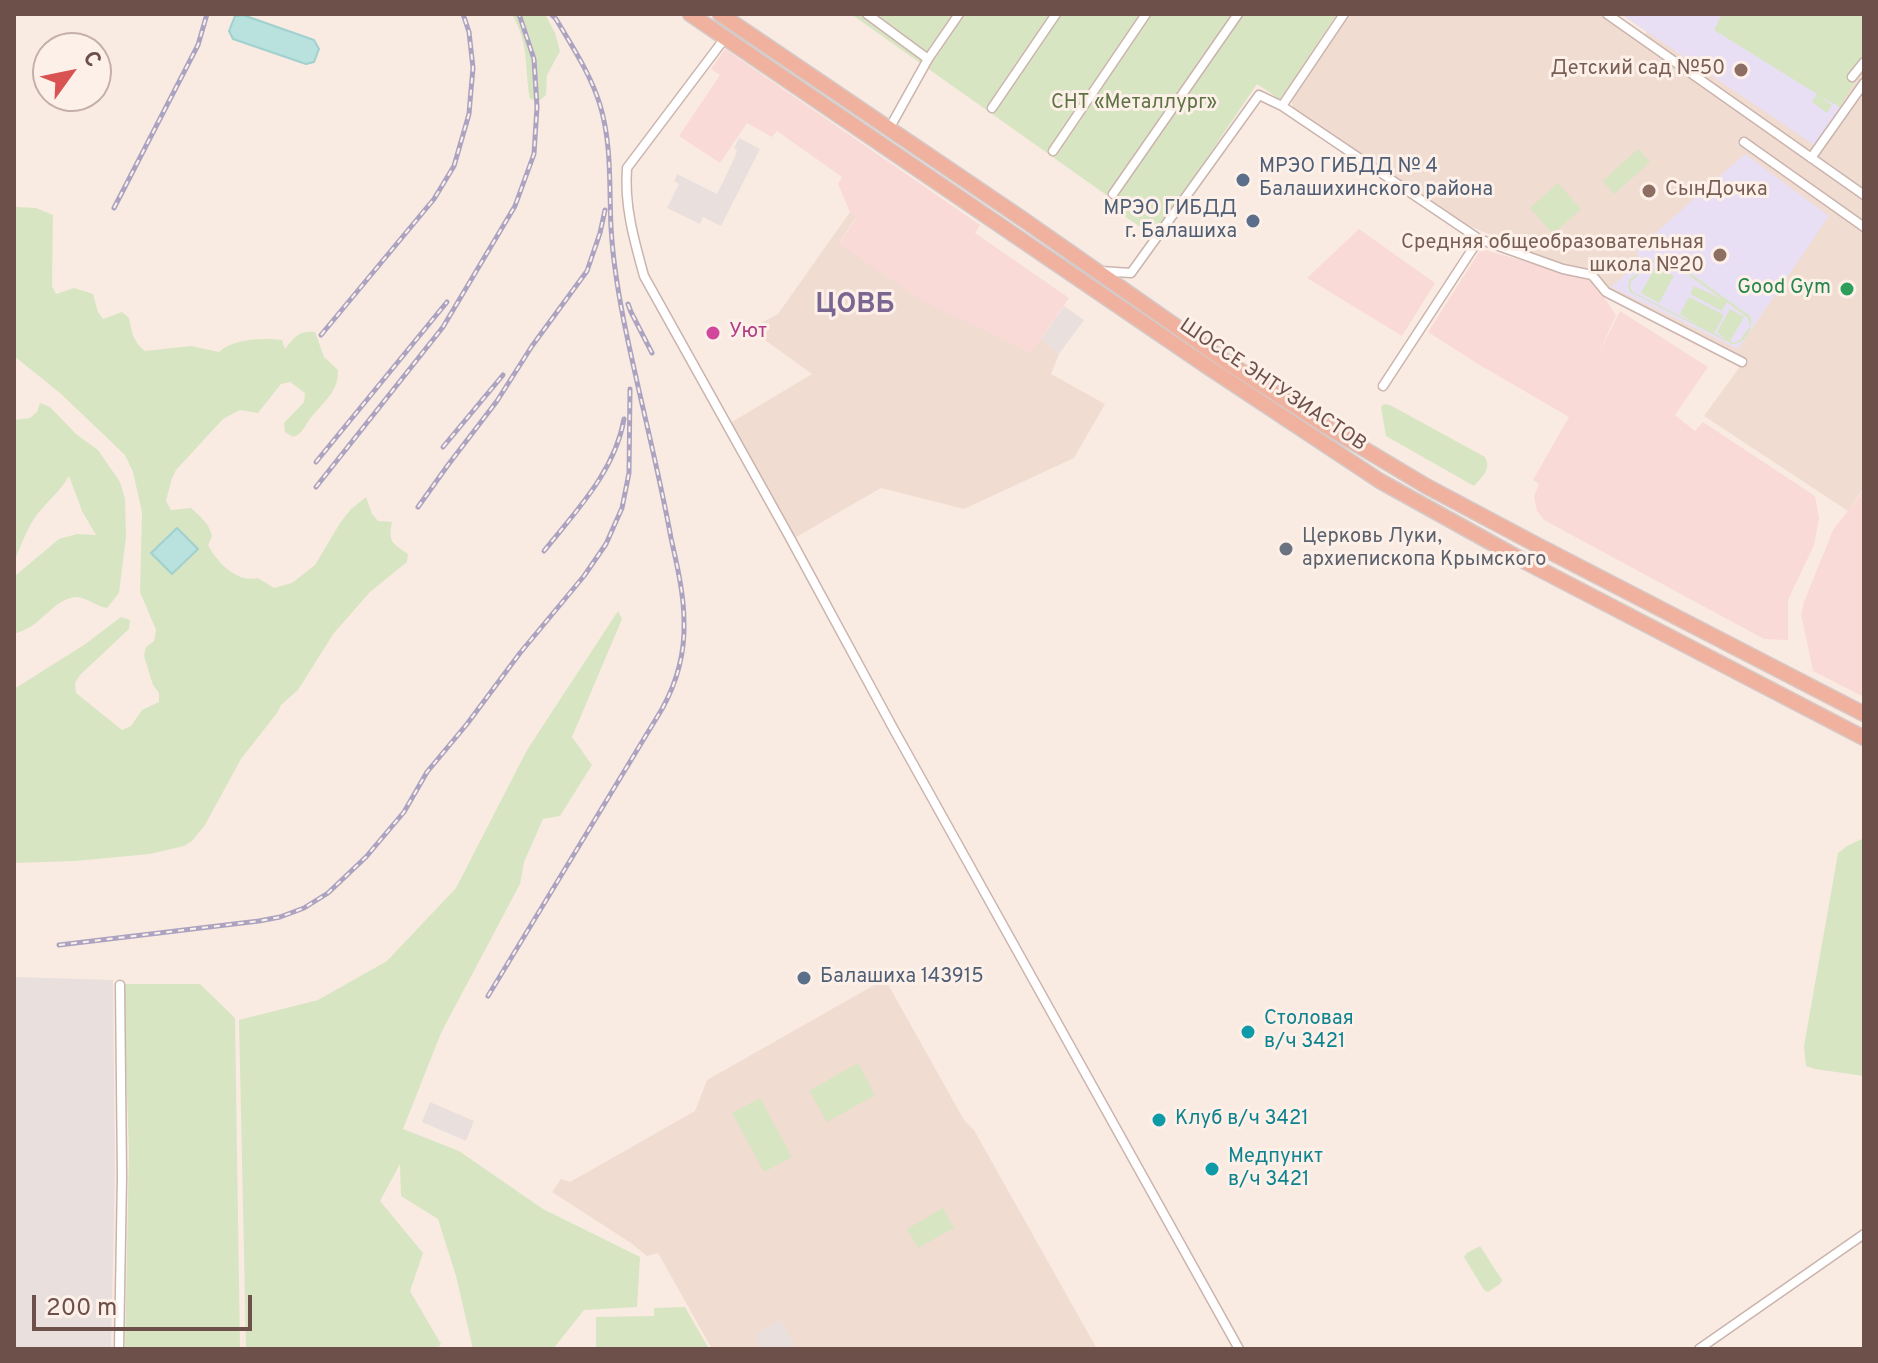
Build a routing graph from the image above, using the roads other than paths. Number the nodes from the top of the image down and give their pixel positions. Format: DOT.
graph roads {
  1 [pos="690,14"];
  2 [pos="720,14"];
  3 [pos="867,14"];
  4 [pos="959,14"];
  5 [pos="1056,14"];
  6 [pos="1146,14"];
  7 [pos="1238,14"];
  8 [pos="1344,14"];
  9 [pos="1607,14"];
  10 [pos="725,38"];
  11 [pos="928,59"];
  12 [pos="1864,62"];
  13 [pos="1852,77"];
  14 [pos="1864,83"];
  15 [pos="1282,106"];
  16 [pos="992,108"];
  17 [pos="888,130"];
  18 [pos="1744,142"];
  19 [pos="1053,151"];
  20 [pos="1811,158"];
  21 [pos="1113,194"];
  22 [pos="1864,195"];
  23 [pos="1864,227"];
  24 [pos="1479,239"];
  25 [pos="1096,270"];
  26 [pos="1742,362"];
  27 [pos="1383,386"];
  28 [pos="1864,714"];
  29 [pos="1864,738"];
  30 [pos="120,985"];
  31 [pos="1864,1234"];
  32 [pos="119,1349"];
  33 [pos="1239,1349"];
  34 [pos="1701,1349"];
  1 -- 10 [label="highway, ШОССЕ ЭНТУЗИАСТОВ"];
  2 -- 17 [label="highway, ШОССЕ ЭНТУЗИАСТОВ"];
  3 -- 11 [label="street"];
  4 -- 11 [label="street"];
  5 -- 16 [label="street"];
  6 -- 19 [label="street"];
  7 -- 21 [label="street"];
  8 -- 15 [label="street"];
  9 -- 20 [label="street"];
  10 -- 29 [label="highway, ШОССЕ ЭНТУЗИАСТОВ"];
  10 -- 33 [label="street"];
  11 -- 17 [label="street"];
  12 -- 13 [label="street"];
  14 -- 20 [label="street"];
  15 -- 24 [label="street"];
  15 -- 25 [label="street"];
  17 -- 25 [label="highway, ШОССЕ ЭНТУЗИАСТОВ"];
  18 -- 23 [label="street"];
  20 -- 22 [label="street"];
  24 -- 26 [label="street"];
  24 -- 27 [label="street"];
  25 -- 28 [label="highway, ШОССЕ ЭНТУЗИАСТОВ"];
  30 -- 32 [label="street"];
  31 -- 34 [label="street"];
}
